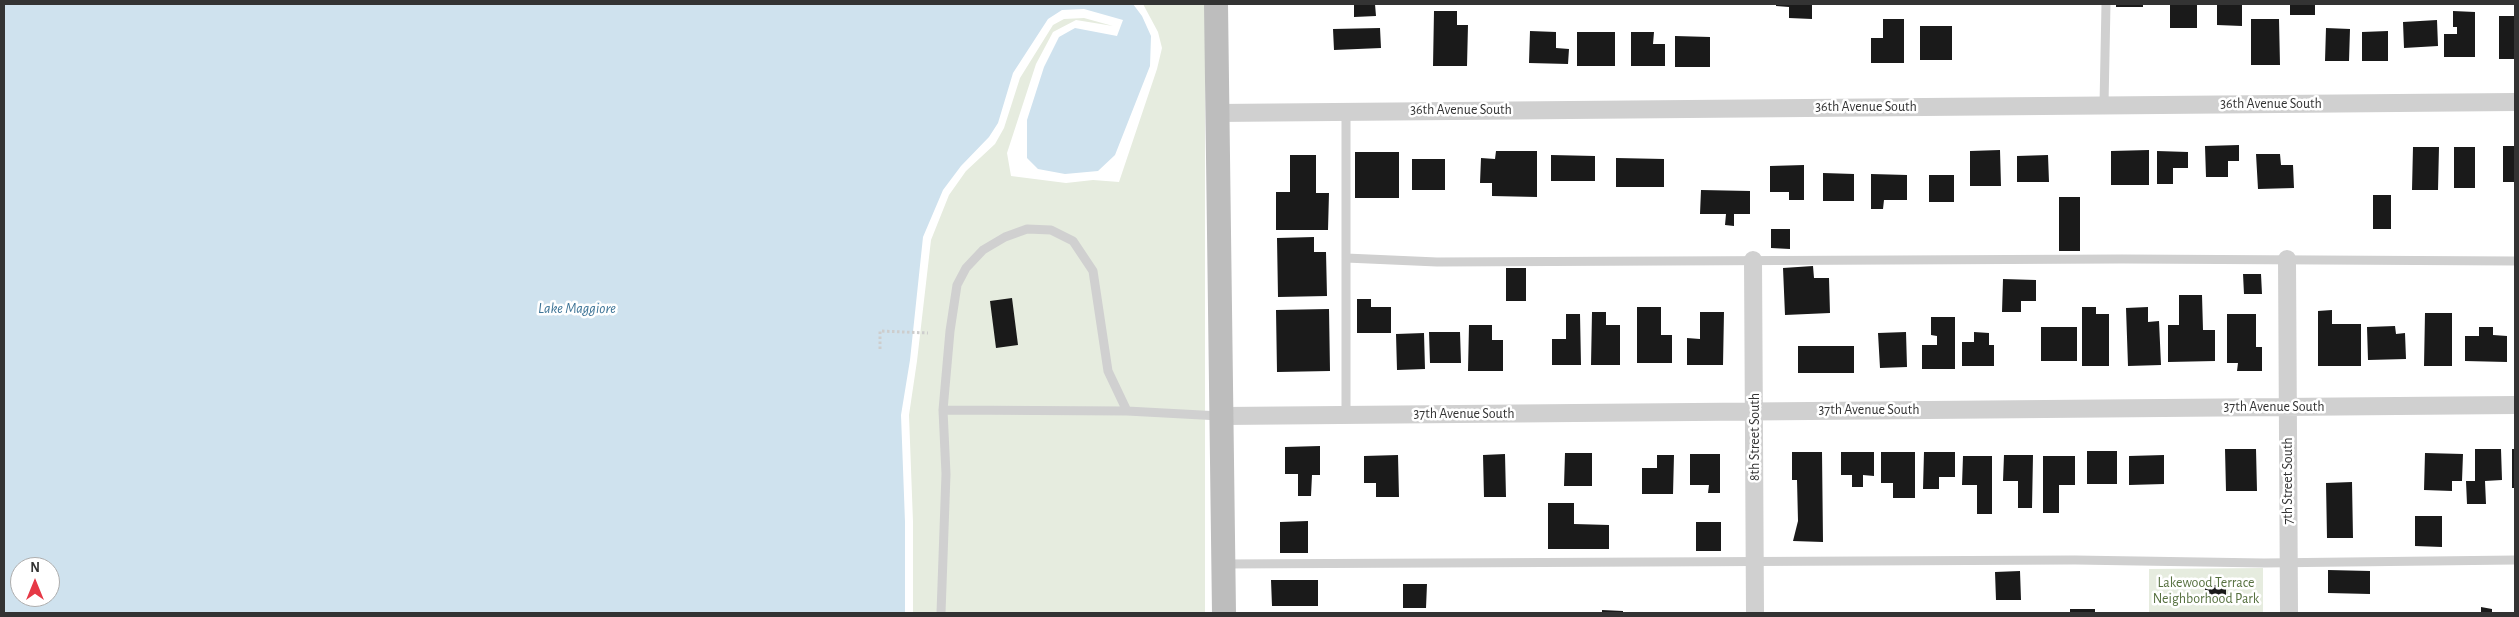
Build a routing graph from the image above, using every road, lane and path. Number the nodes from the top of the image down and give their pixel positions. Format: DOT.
graph roads {
  1 [pos="1216,4"];
  2 [pos="2106,4"];
  3 [pos="2515,102"];
  4 [pos="2104,105"];
  5 [pos="1346,111"];
  6 [pos="1216,113"];
  7 [pos="1346,258"];
  8 [pos="2287,259"];
  9 [pos="1753,260"];
  10 [pos="2515,261"];
  11 [pos="928,333"];
  12 [pos="880,349"];
  13 [pos="2515,405"];
  14 [pos="2287,407"];
  15 [pos="943,410"];
  16 [pos="1127,411"];
  17 [pos="1756,411"];
  18 [pos="1346,415"];
  19 [pos="1223,416"];
  20 [pos="2515,560"];
  21 [pos="1755,563"];
  22 [pos="2289,563"];
  23 [pos="1224,564"];
  24 [pos="941,613"];
  25 [pos="1224,613"];
  26 [pos="1755,613"];
  27 [pos="2289,613"];
  1 -- 6 [label="main road"];
  2 -- 4 [label="lane"];
  3 -- 4 [label="street, 36th Avenue South"];
  4 -- 5 [label="street, 36th Avenue South"];
  5 -- 6 [label="street, 36th Avenue South"];
  5 -- 7 [label="lane"];
  6 -- 19 [label="main road"];
  7 -- 9 [label="lane"];
  7 -- 18 [label="lane"];
  8 -- 9 [label="lane"];
  8 -- 10 [label="lane"];
  8 -- 14 [label="street, 7th Street South"];
  9 -- 17 [label="street, 8th Street South"];
  11 -- 12 [label="path"];
  13 -- 14 [label="street, 37th Avenue South"];
  14 -- 17 [label="street, 37th Avenue South"];
  14 -- 22 [label="street, 7th Street South"];
  15 -- 16 [label="lane"];
  15 -- 16 [label="lane"];
  15 -- 24 [label="lane"];
  16 -- 19 [label="lane"];
  17 -- 18 [label="street, 37th Avenue South"];
  17 -- 21 [label="street, 8th Street South"];
  18 -- 19 [label="street, 37th Avenue South"];
  19 -- 23 [label="main road"];
  20 -- 22 [label="lane"];
  21 -- 22 [label="lane"];
  21 -- 23 [label="lane"];
  21 -- 26 [label="street, 8th Street South"];
  22 -- 27 [label="street, 7th Street South"];
  23 -- 25 [label="main road"];
}
